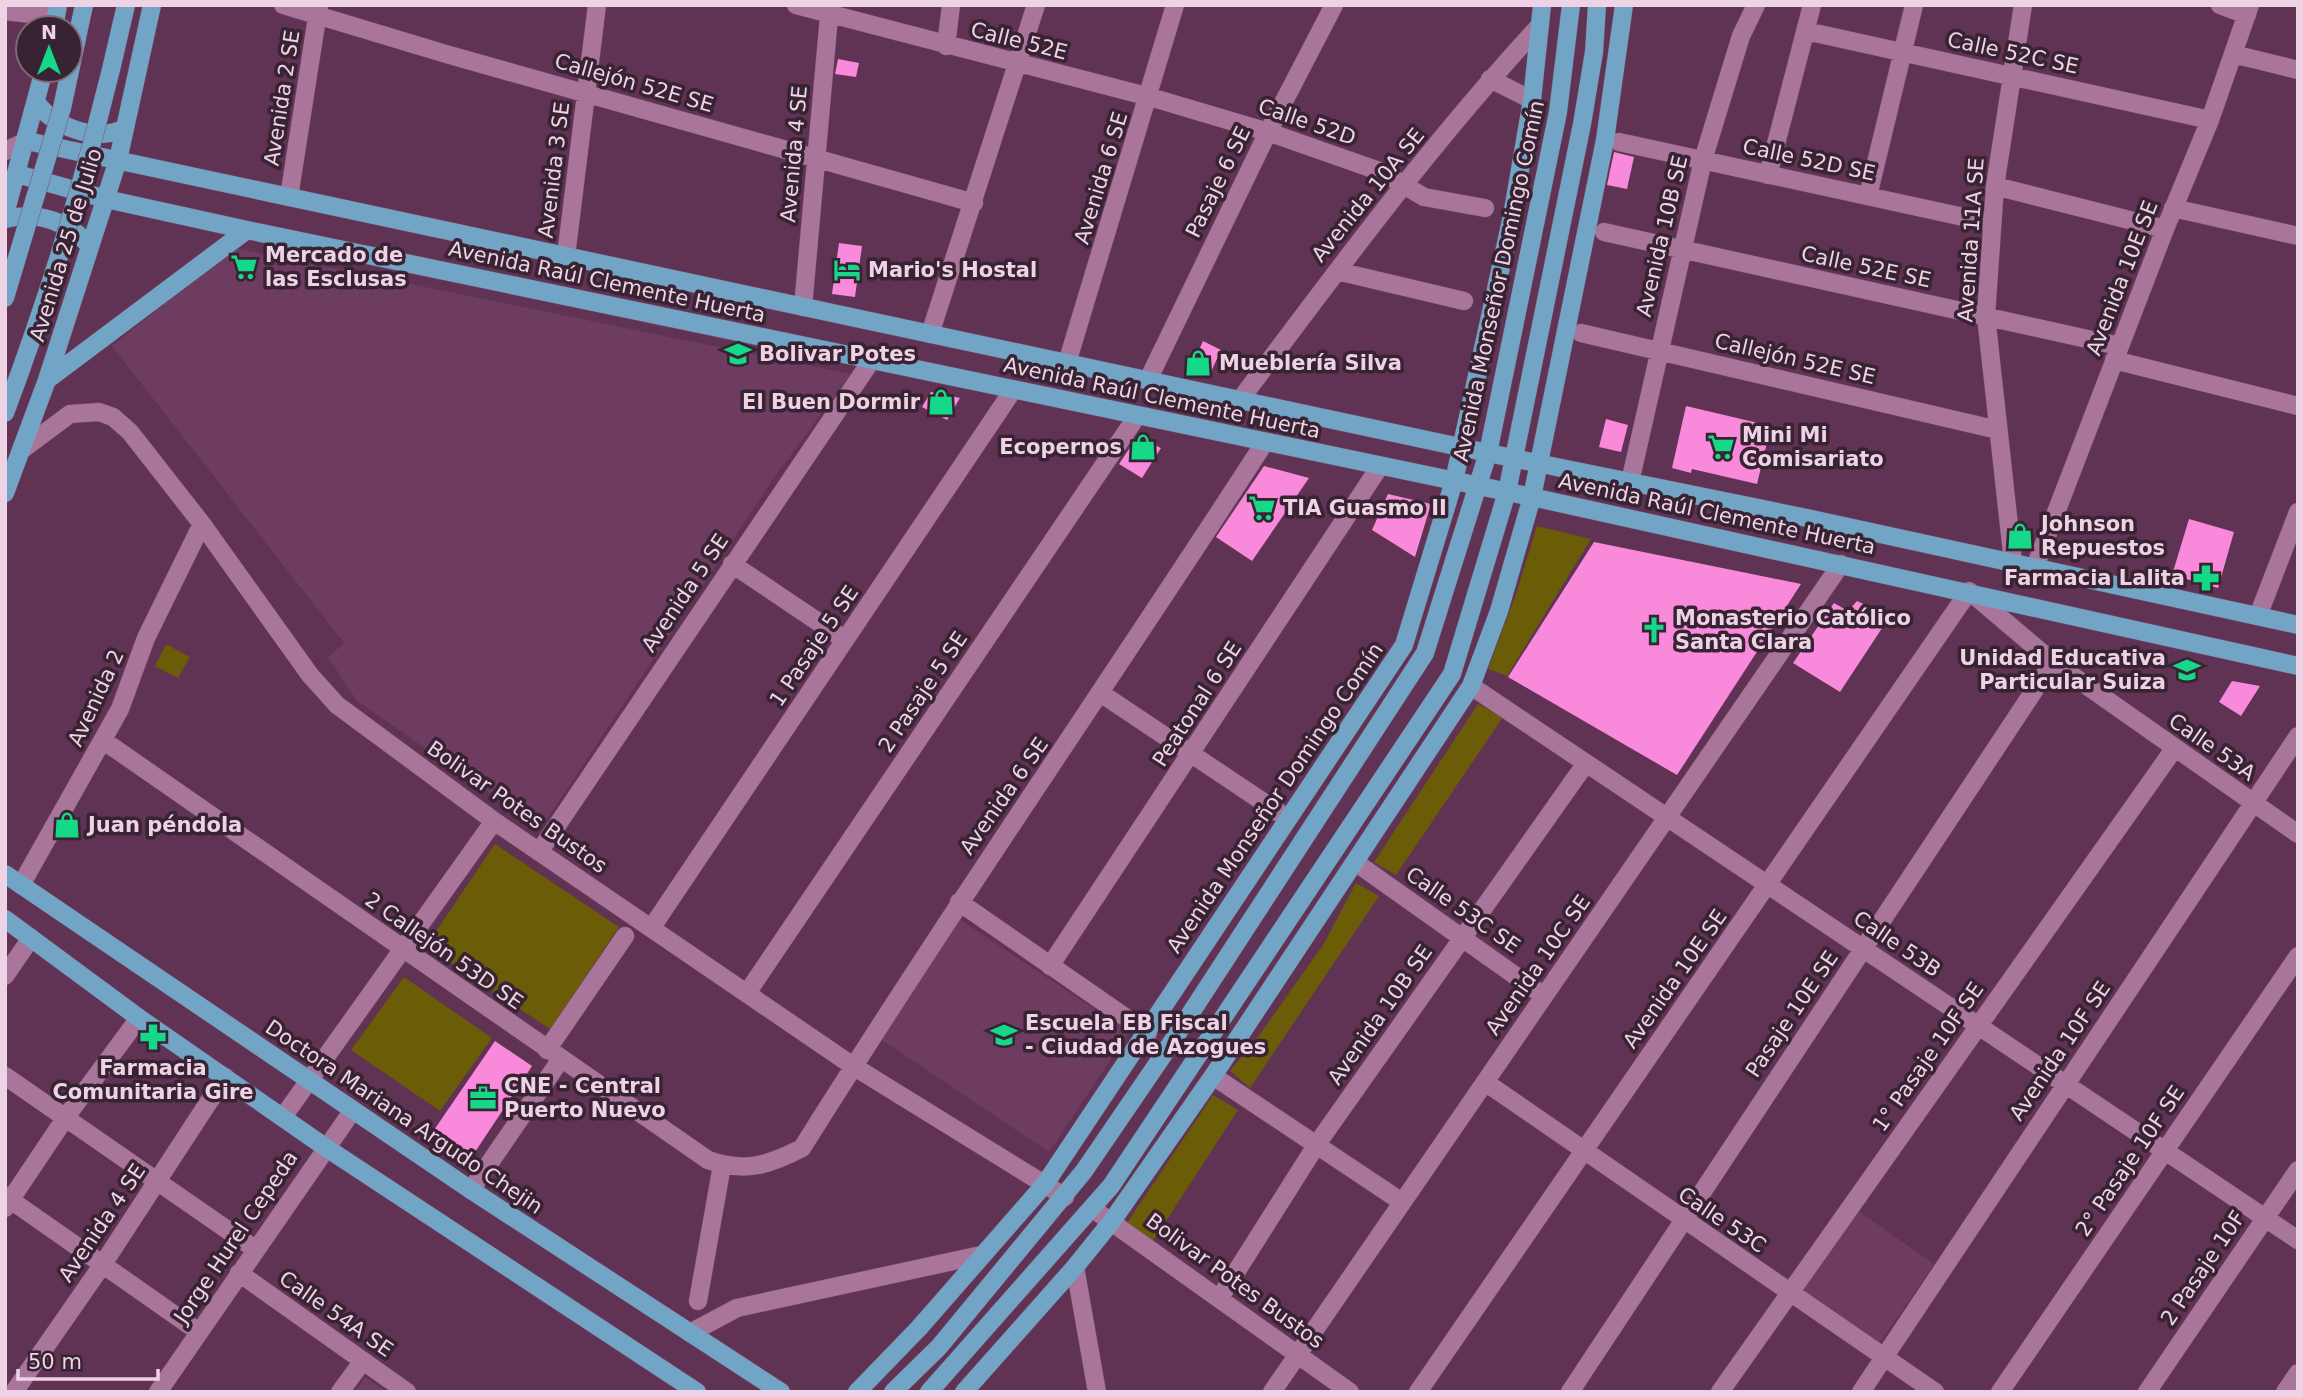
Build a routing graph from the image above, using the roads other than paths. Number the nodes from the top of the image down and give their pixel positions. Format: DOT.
graph roads {
  1 [pos="85,5"];
  2 [pos="126,5"];
  3 [pos="152,5"];
  4 [pos="283,5"];
  5 [pos="597,5"];
  6 [pos="796,5"];
  7 [pos="951,5"];
  8 [pos="1036,5"];
  9 [pos="1175,5"];
  10 [pos="1334,5"];
  11 [pos="1542,5"];
  12 [pos="1572,5"];
  13 [pos="1597,5"];
  14 [pos="1624,5"];
  15 [pos="1756,5"];
  16 [pos="1812,5"];
  17 [pos="1914,5"];
  18 [pos="2023,5"];
  19 [pos="2220,5"];
  20 [pos="318,10"];
  21 [pos="830,10"];
  22 [pos="2248,10"];
  23 [pos="5,11"];
  24 [pos="30,14"];
  25 [pos="1540,25"];
  26 [pos="1806,31"];
  27 [pos="946,46"];
  28 [pos="1594,52"];
  29 [pos="1904,52"];
  30 [pos="2233,54"];
  31 [pos="1619,56"];
  32 [pos="1018,64"];
  33 [pos="2298,70"];
  34 [pos="2011,76"];
  35 [pos="1490,79"];
  36 [pos="40,84"];
  37 [pos="587,92"];
  38 [pos="1150,97"];
  39 [pos="1532,100"];
  40 [pos="36,102"];
  41 [pos="2210,120"];
  42 [pos="125,128"];
  43 [pos="1268,132"];
  44 [pos="27,141"];
  45 [pos="1619,142"];
  46 [pos="5,151"];
  47 [pos="1523,152"];
  48 [pos="118,160"];
  49 [pos="817,160"];
  50 [pos="1548,160"];
  51 [pos="1703,160"];
  52 [pos="11,172"];
  53 [pos="1768,175"];
  54 [pos="1406,185"];
  55 [pos="1995,186"];
  56 [pos="1868,196"];
  57 [pos="289,197"];
  58 [pos="106,199"];
  59 [pos="974,203"];
  60 [pos="1485,208"];
  61 [pos="2173,208"];
  62 [pos="5,216"];
  63 [pos="1991,223"];
  64 [pos="2165,229"];
  65 [pos="247,230"];
  66 [pos="1604,232"];
  67 [pos="2298,236"];
  68 [pos="90,246"];
  69 [pos="1683,250"];
  70 [pos="566,256"];
  71 [pos="1337,271"];
  72 [pos="5,299"];
  73 [pos="1464,301"];
  74 [pos="803,307"];
  75 [pos="1986,316"];
  76 [pos="1581,333"];
  77 [pos="930,334"];
  78 [pos="1658,351"];
  79 [pos="2116,353"];
  80 [pos="871,361"];
  81 [pos="1067,363"];
  82 [pos="47,380"];
  83 [pos="1148,380"];
  84 [pos="1013,390"];
  85 [pos="1240,400"];
  86 [pos="2298,406"];
  87 [pos="5,413"];
  88 [pos="1137,416"];
  89 [pos="1998,430"];
  90 [pos="1265,442"];
  91 [pos="1462,447"];
  92 [pos="23,449"];
  93 [pos="1488,453"];
  94 [pos="1514,458"];
  95 [pos="1537,463"];
  96 [pos="1380,466"];
  97 [pos="1454,481"];
  98 [pos="1630,482"];
  99 [pos="1480,486"];
  100 [pos="1507,492"];
  101 [pos="5,494"];
  102 [pos="1532,497"];
  103 [pos="2298,512"];
  104 [pos="202,524"];
  105 [pos="2012,562"];
  106 [pos="732,564"];
  107 [pos="1841,564"];
  108 [pos="2035,567"];
  109 [pos="1969,591"];
  110 [pos="2258,616"];
  111 [pos="2298,625"];
  112 [pos="845,640"];
  113 [pos="2053,662"];
  114 [pos="2298,666"];
  115 [pos="1471,686"];
  116 [pos="1102,694"];
  117 [pos="2298,736"];
  118 [pos="104,740"];
  119 [pos="2174,749"];
  120 [pos="1191,754"];
  121 [pos="1586,763"];
  122 [pos="1371,794"];
  123 [pos="2252,803"];
  124 [pos="1390,808"];
  125 [pos="1667,817"];
  126 [pos="1287,818"];
  127 [pos="494,821"];
  128 [pos="2298,834"];
  129 [pos="539,852"];
  130 [pos="1355,862"];
  131 [pos="5,864"];
  132 [pos="5,874"];
  133 [pos="1768,884"];
  134 [pos="21,885"];
  135 [pos="959,902"];
  136 [pos="5,919"];
  137 [pos="652,927"];
  138 [pos="625,936"];
  139 [pos="31,937"];
  140 [pos="1462,937"];
  141 [pos="1863,948"];
  142 [pos="403,951"];
  143 [pos="2298,956"];
  144 [pos="1050,966"];
  145 [pos="5,976"];
  146 [pos="747,993"];
  147 [pos="1544,996"];
  148 [pos="139,1018"];
  149 [pos="1978,1026"];
  150 [pos="1148,1032"];
  151 [pos="554,1055"];
  152 [pos="853,1066"];
  153 [pos="5,1076"];
  154 [pos="1213,1076"];
  155 [pos="225,1077"];
  156 [pos="310,1081"];
  157 [pos="1485,1083"];
  158 [pos="2066,1084"];
  159 [pos="353,1110"];
  160 [pos="66,1117"];
  161 [pos="283,1117"];
  162 [pos="1317,1143"];
  163 [pos="325,1147"];
  164 [pos="2165,1151"];
  165 [pos="1583,1153"];
  166 [pos="771,1164"];
  167 [pos="722,1165"];
  168 [pos="2298,1170"];
  169 [pos="158,1180"];
  170 [pos="1045,1184"];
  171 [pos="471,1190"];
  172 [pos="1065,1198"];
  173 [pos="7,1201"];
  174 [pos="1402,1202"];
  175 [pos="1093,1209"];
  176 [pos="2265,1218"];
  177 [pos="1112,1221"];
  178 [pos="1683,1221"];
  179 [pos="2298,1240"];
  180 [pos="255,1249"];
  181 [pos="981,1255"];
  182 [pos="103,1264"];
  183 [pos="1075,1268"];
  184 [pos="239,1273"];
  185 [pos="1789,1293"];
  186 [pos="1219,1299"];
  187 [pos="698,1301"];
  188 [pos="199,1332"];
  189 [pos="690,1334"];
  190 [pos="1298,1354"];
  191 [pos="1885,1356"];
  192 [pos="362,1362"];
  193 [pos="2298,1373"];
  194 [pos="971,1390"];
  195 [pos="14,1392"];
  196 [pos="158,1392"];
  197 [pos="340,1392"];
  198 [pos="407,1392"];
  199 [pos="696,1392"];
  200 [pos="781,1392"];
  201 [pos="857,1392"];
  202 [pos="893,1392"];
  203 [pos="929,1392"];
  204 [pos="1097,1392"];
  205 [pos="1272,1392"];
  206 [pos="1350,1392"];
  207 [pos="1418,1392"];
  208 [pos="1570,1392"];
  209 [pos="1720,1392"];
  210 [pos="1861,1392"];
  211 [pos="1935,1392"];
  212 [pos="2000,1392"];
  213 [pos="2147,1392"];
  214 [pos="2285,1392"];
  1 -- 72 [label="main road, Avenida 25 de Julio, bridge"];
  2 -- 87 [label="main road, Avenida 25 de Julio, bridge"];
  3 -- 42 [label="main road, Avenida 25 de Julio"];
  4 -- 20 [label="street, Callejón 52E SE"];
  5 -- 37 [label="street, Avenida 3 SE"];
  6 -- 21 [label="street, Calle 52E"];
  7 -- 27 [label="street"];
  8 -- 32 [label="street"];
  9 -- 38 [label="street, Avenida 6 SE"];
  10 -- 43 [label="street, Pasaje 6 SE"];
  11 -- 25 [label="main road, Avenida Monseñor Domingo Comín"];
  12 -- 50 [label="main road, Avenida Monseñor Domingo Comín"];
  13 -- 28 [label="main road"];
  14 -- 31 [label="main road"];
  15 -- 51 [label="street, Avenida 10B SE"];
  16 -- 26 [label="street"];
  17 -- 29 [label="street"];
  18 -- 34 [label="street, Avenida 11A SE"];
  19 -- 22 [label="street"];
  20 -- 37 [label="street, Callejón 52E SE"];
  20 -- 57 [label="street, Avenida 2 SE"];
  21 -- 27 [label="street, Calle 52E"];
  21 -- 49 [label="street, Avenida 4 SE"];
  22 -- 30 [label="street, Avenida 10E SE"];
  23 -- 24 [label="street"];
  25 -- 35 [label="street, Avenida 10A SE"];
  25 -- 39 [label="main road, Avenida Monseñor Domingo Comín"];
  26 -- 29 [label="street, Calle 52C SE"];
  26 -- 53 [label="street"];
  27 -- 32 [label="street, Calle 52E"];
  28 -- 31 [label="main road"];
  28 -- 94 [label="main road"];
  29 -- 34 [label="street, Calle 52C SE"];
  29 -- 56 [label="street"];
  30 -- 33 [label="street"];
  30 -- 41 [label="street, Avenida 10E SE"];
  31 -- 95 [label="main road"];
  32 -- 38 [label="street, Calle 52E"];
  32 -- 59 [label="street"];
  34 -- 41 [label="street, Calle 52C SE"];
  34 -- 55 [label="street, Avenida 11A SE"];
  35 -- 39 [label="street"];
  35 -- 54 [label="street, Avenida 10A SE"];
  36 -- 40 [label="main road"];
  37 -- 49 [label="street, Callejón 52E SE"];
  37 -- 70 [label="street, Avenida 3 SE"];
  38 -- 43 [label="street, Calle 52D"];
  38 -- 81 [label="street, Avenida 6 SE"];
  39 -- 47 [label="main road, Avenida Monseñor Domingo Comín"];
  40 -- 42 [label="main road"];
  40 -- 44 [label="main road"];
  41 -- 61 [label="street, Avenida 10E SE"];
  42 -- 48 [label="main road, Avenida 25 de Julio"];
  43 -- 54 [label="street, Calle 52D"];
  43 -- 83 [label="street, Pasaje 6 SE"];
  44 -- 46 [label="street"];
  44 -- 48 [label="main road, Avenida Raúl Clemente Huerta"];
  44 -- 52 [label="main road"];
  45 -- 51 [label="street, Calle 52D SE"];
  47 -- 50 [label="main road"];
  47 -- 91 [label="main road, Avenida Monseñor Domingo Comín"];
  48 -- 57 [label="main road, Avenida Raúl Clemente Huerta"];
  48 -- 58 [label="main road, Avenida 25 de Julio"];
  49 -- 59 [label="street, Callejón 52E SE"];
  49 -- 74 [label="street, Avenida 4 SE"];
  50 -- 93 [label="main road, Avenida Monseñor Domingo Comín"];
  51 -- 53 [label="street, Calle 52D SE"];
  51 -- 69 [label="street, Avenida 10B SE"];
  52 -- 58 [label="main road, Avenida Raúl Clemente Huerta"];
  52 -- 62 [label="main road"];
  53 -- 56 [label="street, Calle 52D SE"];
  54 -- 60 [label="street, Calle 52D"];
  54 -- 71 [label="street, Avenida 10A SE"];
  55 -- 63 [label="street, Avenida 11A SE"];
  55 -- 64 [label="street"];
  56 -- 63 [label="street, Calle 52D SE"];
  57 -- 70 [label="main road, Avenida Raúl Clemente Huerta"];
  58 -- 65 [label="main road, Avenida Raúl Clemente Huerta"];
  58 -- 68 [label="main road, Avenida 25 de Julio"];
  59 -- 77 [label="street"];
  61 -- 64 [label="street, Avenida 10E SE"];
  61 -- 67 [label="street"];
  62 -- 68 [label="main road"];
  63 -- 75 [label="street, Avenida 11A SE"];
  64 -- 79 [label="street, Avenida 10E SE"];
  65 -- 80 [label="main road, Avenida Raúl Clemente Huerta"];
  65 -- 82 [label="main road"];
  66 -- 69 [label="street, Calle 52E SE"];
  68 -- 82 [label="main road, Avenida 25 de Julio"];
  69 -- 75 [label="street, Calle 52E SE"];
  69 -- 78 [label="street, Avenida 10B SE"];
  70 -- 74 [label="main road, Avenida Raúl Clemente Huerta"];
  71 -- 73 [label="street"];
  71 -- 85 [label="street, Avenida 10A SE"];
  74 -- 77 [label="main road, Avenida Raúl Clemente Huerta"];
  75 -- 79 [label="street, Calle 52E SE"];
  75 -- 89 [label="street, Avenida 11A SE"];
  76 -- 78 [label="street, Callejón 52E SE"];
  77 -- 81 [label="main road, Avenida Raúl Clemente Huerta"];
  78 -- 89 [label="street, Callejón 52E SE"];
  78 -- 98 [label="street, Avenida 10B SE"];
  79 -- 86 [label="street, Calle 52E SE"];
  79 -- 108 [label="street, Avenida 10E SE"];
  80 -- 84 [label="main road, Avenida Raúl Clemente Huerta"];
  80 -- 106 [label="street, Avenida 5 SE"];
  81 -- 83 [label="main road, Avenida Raúl Clemente Huerta"];
  82 -- 92 [label="main road, Avenida 25 de Julio"];
  83 -- 85 [label="main road, Avenida Raúl Clemente Huerta"];
  84 -- 88 [label="main road, Avenida Raúl Clemente Huerta"];
  84 -- 112 [label="street, 1 Pasaje 5 SE"];
  85 -- 91 [label="main road, Avenida Raúl Clemente Huerta"];
  88 -- 90 [label="main road, Avenida Raúl Clemente Huerta"];
  88 -- 146 [label="street, 2 Pasaje 5 SE"];
  89 -- 105 [label="street, Avenida 11A SE"];
  90 -- 96 [label="main road, Avenida Raúl Clemente Huerta"];
  90 -- 116 [label="street, Avenida 6 SE"];
  91 -- 93 [label="main road, Avenida Raúl Clemente Huerta"];
  91 -- 97 [label="main road, Avenida Monseñor Domingo Comín"];
  92 -- 101 [label="main road, Avenida 25 de Julio"];
  92 -- 104 [label="street, Bolivar Potes Bustos"];
  93 -- 94 [label="main road, Avenida Raúl Clemente Huerta"];
  93 -- 99 [label="main road, Avenida Monseñor Domingo Comín"];
  94 -- 95 [label="main road, Avenida Raúl Clemente Huerta"];
  94 -- 100 [label="main road"];
  95 -- 98 [label="main road, Avenida Raúl Clemente Huerta"];
  95 -- 102 [label="main road"];
  96 -- 97 [label="main road, Avenida Raúl Clemente Huerta"];
  96 -- 120 [label="street, Peatonal 6 SE"];
  97 -- 99 [label="main road, Avenida Raúl Clemente Huerta"];
  97 -- 126 [label="main road, Avenida Monseñor Domingo Comín"];
  98 -- 105 [label="main road, Avenida Raúl Clemente Huerta"];
  99 -- 100 [label="main road, Avenida Raúl Clemente Huerta"];
  99 -- 172 [label="main road, Avenida Monseñor Domingo Comín"];
  100 -- 102 [label="main road, Avenida Raúl Clemente Huerta"];
  100 -- 122 [label="main road"];
  102 -- 107 [label="main road, Avenida Raúl Clemente Huerta"];
  102 -- 115 [label="main road"];
  103 -- 110 [label="street"];
  104 -- 118 [label="street, Avenida 2"];
  104 -- 127 [label="street, Bolivar Potes Bustos"];
  105 -- 108 [label="main road, Avenida Raúl Clemente Huerta"];
  106 -- 112 [label="street"];
  106 -- 129 [label="street, Avenida 5 SE"];
  107 -- 109 [label="main road, Avenida Raúl Clemente Huerta"];
  107 -- 125 [label="street, Avenida 10C SE"];
  108 -- 110 [label="main road, Avenida Raúl Clemente Huerta"];
  109 -- 113 [label="street, Calle 53A"];
  109 -- 114 [label="main road, Avenida Raúl Clemente Huerta"];
  109 -- 133 [label="street, Avenida 10E SE"];
  110 -- 111 [label="main road, Avenida Raúl Clemente Huerta"];
  112 -- 137 [label="street, 1 Pasaje 5 SE"];
  113 -- 119 [label="street, Calle 53A"];
  113 -- 141 [label="street, Pasaje 10E SE"];
  115 -- 121 [label="street, Calle 53B"];
  115 -- 124 [label="main road"];
  116 -- 120 [label="street"];
  116 -- 135 [label="street, Avenida 6 SE"];
  117 -- 123 [label="street, Avenida 10F SE"];
  118 -- 134 [label="street, Avenida 2"];
  118 -- 142 [label="street, 2 Callejón 53D SE"];
  119 -- 123 [label="street, Calle 53A"];
  119 -- 149 [label="street, 1° Pasaje 10F SE"];
  120 -- 126 [label="street"];
  120 -- 144 [label="street, Peatonal 6 SE"];
  121 -- 125 [label="street, Calle 53B"];
  121 -- 140 [label="street, Avenida 10B SE"];
  122 -- 124 [label="main road"];
  122 -- 175 [label="main road"];
  123 -- 128 [label="street, Calle 53A"];
  123 -- 158 [label="street, Avenida 10F SE"];
  124 -- 130 [label="main road"];
  125 -- 133 [label="street, Calle 53B"];
  125 -- 147 [label="street, Avenida 10C SE"];
  126 -- 150 [label="main road, Avenida Monseñor Domingo Comín"];
  127 -- 129 [label="street, Bolivar Potes Bustos"];
  127 -- 142 [label="street, Jorge Hurel Cepeda"];
  129 -- 137 [label="street, Bolivar Potes Bustos"];
  130 -- 140 [label="street, Calle 53C SE"];
  130 -- 154 [label="main road"];
  131 -- 134 [label="main road"];
  132 -- 134 [label="main road, Doctora Mariana Argudo Chejin"];
  133 -- 141 [label="street, Calle 53B"];
  133 -- 165 [label="street, Avenida 10E SE"];
  134 -- 156 [label="main road, Doctora Mariana Argudo Chejin"];
  135 -- 144 [label="street"];
  135 -- 152 [label="street, Avenida 6 SE"];
  136 -- 139 [label="main road"];
  137 -- 146 [label="street, Bolivar Potes Bustos"];
  138 -- 151 [label="street"];
  139 -- 145 [label="street"];
  139 -- 148 [label="main road"];
  140 -- 147 [label="street, Calle 53C SE"];
  140 -- 162 [label="street, Avenida 10B SE"];
  141 -- 149 [label="street, Calle 53B"];
  141 -- 178 [label="street, Pasaje 10E SE"];
  142 -- 151 [label="street, 2 Callejón 53D SE"];
  142 -- 156 [label="street, Jorge Hurel Cepeda"];
  143 -- 164 [label="street, 2° Pasaje 10F SE"];
  144 -- 150 [label="street"];
  146 -- 152 [label="street, Bolivar Potes Bustos"];
  147 -- 157 [label="street, Avenida 10C SE"];
  148 -- 155 [label="main road"];
  148 -- 160 [label="street"];
  149 -- 158 [label="street, Calle 53B"];
  149 -- 185 [label="street, 1° Pasaje 10F SE"];
  150 -- 170 [label="main road, Avenida Monseñor Domingo Comín"];
  151 -- 167 [label="street, 2 Callejón 53D SE"];
  151 -- 171 [label="street"];
  152 -- 166 [label="street, Avenida 6 SE"];
  152 -- 170 [label="street, Bolivar Potes Bustos"];
  153 -- 160 [label="street"];
  154 -- 162 [label="street"];
  154 -- 177 [label="main road"];
  155 -- 161 [label="main road"];
  155 -- 169 [label="street, Avenida 4 SE"];
  156 -- 159 [label="main road, Doctora Mariana Argudo Chejin"];
  156 -- 161 [label="street, Jorge Hurel Cepeda"];
  157 -- 165 [label="street, Calle 53C"];
  157 -- 174 [label="street, Avenida 10C SE"];
  158 -- 164 [label="street, Calle 53B"];
  158 -- 191 [label="street, Avenida 10F SE"];
  159 -- 163 [label="street, Jorge Hurel Cepeda"];
  159 -- 171 [label="main road, Doctora Mariana Argudo Chejin"];
  160 -- 169 [label="street"];
  160 -- 173 [label="street"];
  161 -- 163 [label="main road"];
  162 -- 174 [label="street"];
  162 -- 186 [label="street, Avenida 10B SE"];
  163 -- 180 [label="street, Jorge Hurel Cepeda"];
  163 -- 199 [label="main road"];
  164 -- 176 [label="street, Calle 53B"];
  164 -- 212 [label="street, 2° Pasaje 10F SE"];
  165 -- 178 [label="street, Calle 53C"];
  165 -- 207 [label="street, Avenida 10E SE"];
  166 -- 167 [label="street, 2 Callejón 53D SE"];
  167 -- 187 [label="street"];
  168 -- 176 [label="street, 2 Pasaje 10F"];
  169 -- 180 [label="street"];
  169 -- 182 [label="street, Avenida 4 SE"];
  170 -- 172 [label="street, Bolivar Potes Bustos"];
  170 -- 181 [label="main road, Avenida Monseñor Domingo Comín"];
  171 -- 189 [label="main road, Doctora Mariana Argudo Chejin"];
  172 -- 202 [label="main road, Avenida Monseñor Domingo Comín"];
  173 -- 182 [label="street"];
  174 -- 190 [label="street, Avenida 10C SE"];
  175 -- 177 [label="street, Bolivar Potes Bustos"];
  175 -- 203 [label="main road"];
  176 -- 179 [label="street, Calle 53B"];
  176 -- 213 [label="street, 2 Pasaje 10F"];
  177 -- 183 [label="main road"];
  177 -- 186 [label="street, Bolivar Potes Bustos"];
  178 -- 185 [label="street, Calle 53C"];
  178 -- 208 [label="street, Pasaje 10E SE"];
  180 -- 184 [label="street, Jorge Hurel Cepeda"];
  181 -- 189 [label="street"];
  181 -- 201 [label="main road, Avenida Monseñor Domingo Comín"];
  182 -- 188 [label="street"];
  182 -- 195 [label="street, Avenida 4 SE"];
  183 -- 194 [label="main road"];
  183 -- 204 [label="street"];
  184 -- 188 [label="street, Jorge Hurel Cepeda"];
  184 -- 192 [label="street, Calle 54A SE"];
  185 -- 191 [label="street, Calle 53C"];
  185 -- 209 [label="street, 1° Pasaje 10F SE"];
  186 -- 190 [label="street, Bolivar Potes Bustos"];
  188 -- 196 [label="street, Jorge Hurel Cepeda"];
  189 -- 200 [label="main road, Doctora Mariana Argudo Chejin"];
  190 -- 205 [label="street, Avenida 10C SE"];
  190 -- 206 [label="street, Bolivar Potes Bustos"];
  191 -- 210 [label="street, Avenida 10F SE"];
  191 -- 211 [label="street, Calle 53C"];
  192 -- 197 [label="street"];
  192 -- 198 [label="street, Calle 54A SE"];
  193 -- 214 [label="street"];
}
